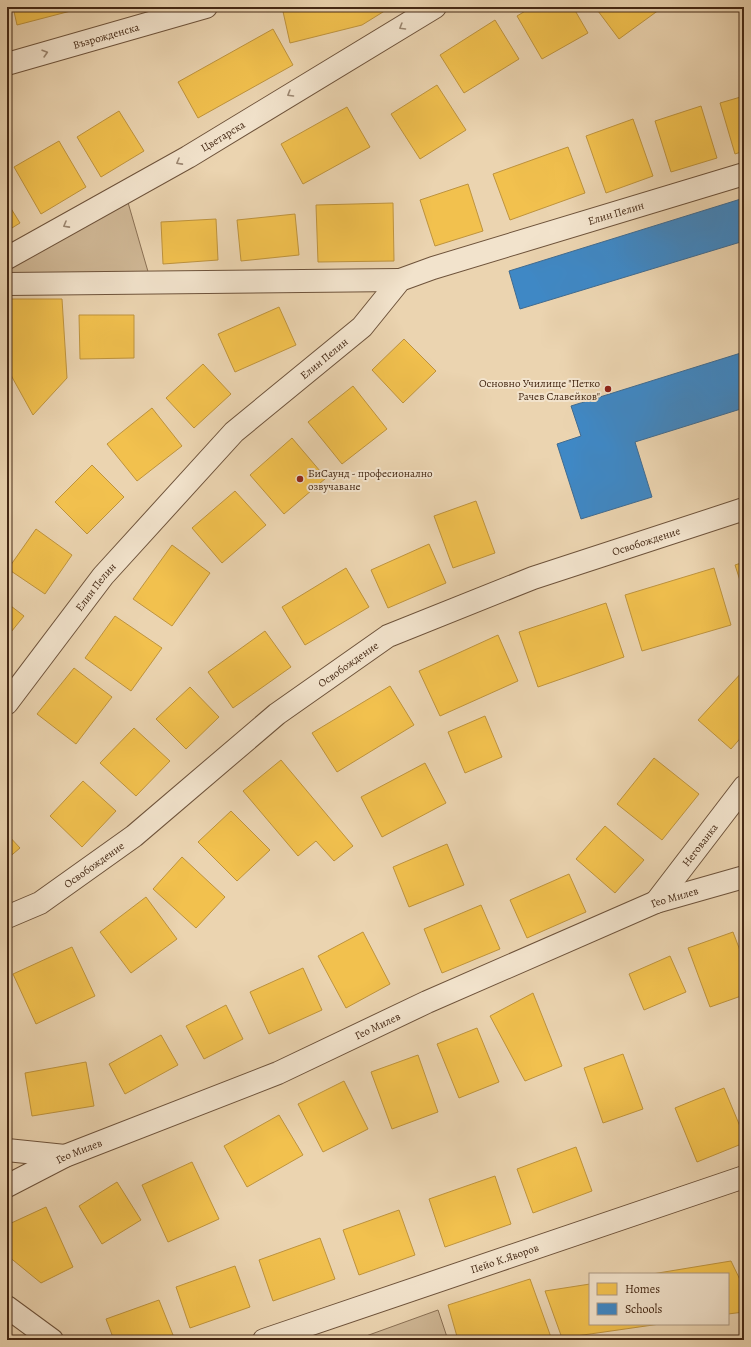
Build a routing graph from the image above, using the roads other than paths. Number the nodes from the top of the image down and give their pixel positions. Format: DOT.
graph roads {
  1 [pos="206,7"];
  2 [pos="435,7"];
  3 [pos="7,64"];
  4 [pos="744,174"];
  5 [pos="7,258"];
  6 [pos="400,280"];
  7 [pos="7,284"];
  8 [pos="744,509"];
  9 [pos="7,703"];
  10 [pos="744,787"];
  11 [pos="744,877"];
  12 [pos="656,902"];
  13 [pos="7,917"];
  14 [pos="7,1150"];
  15 [pos="65,1156"];
  16 [pos="744,1177"];
  17 [pos="7,1186"];
  18 [pos="7,1307"];
  19 [pos="274,1339"];
  20 [pos="52,1340"];
  3 -- 1 [label="street, Възрожденска, one-way"];
  2 -- 5 [label="street, Цветарска, one-way"];
  4 -- 6 [label="street, Елин Пелин"];
  6 -- 7 [label="street"];
  6 -- 9 [label="street, Елин Пелин"];
  8 -- 13 [label="street, Освобождение"];
  10 -- 12 [label="street, Негованка"];
  11 -- 12 [label="street, Гео Милев"];
  12 -- 15 [label="street, Гео Милев"];
  14 -- 15 [label="street, Гео Милев"];
  15 -- 17 [label="street"];
  16 -- 19 [label="street, Пейо К.Яворов"];
  18 -- 20 [label="street"];
}
